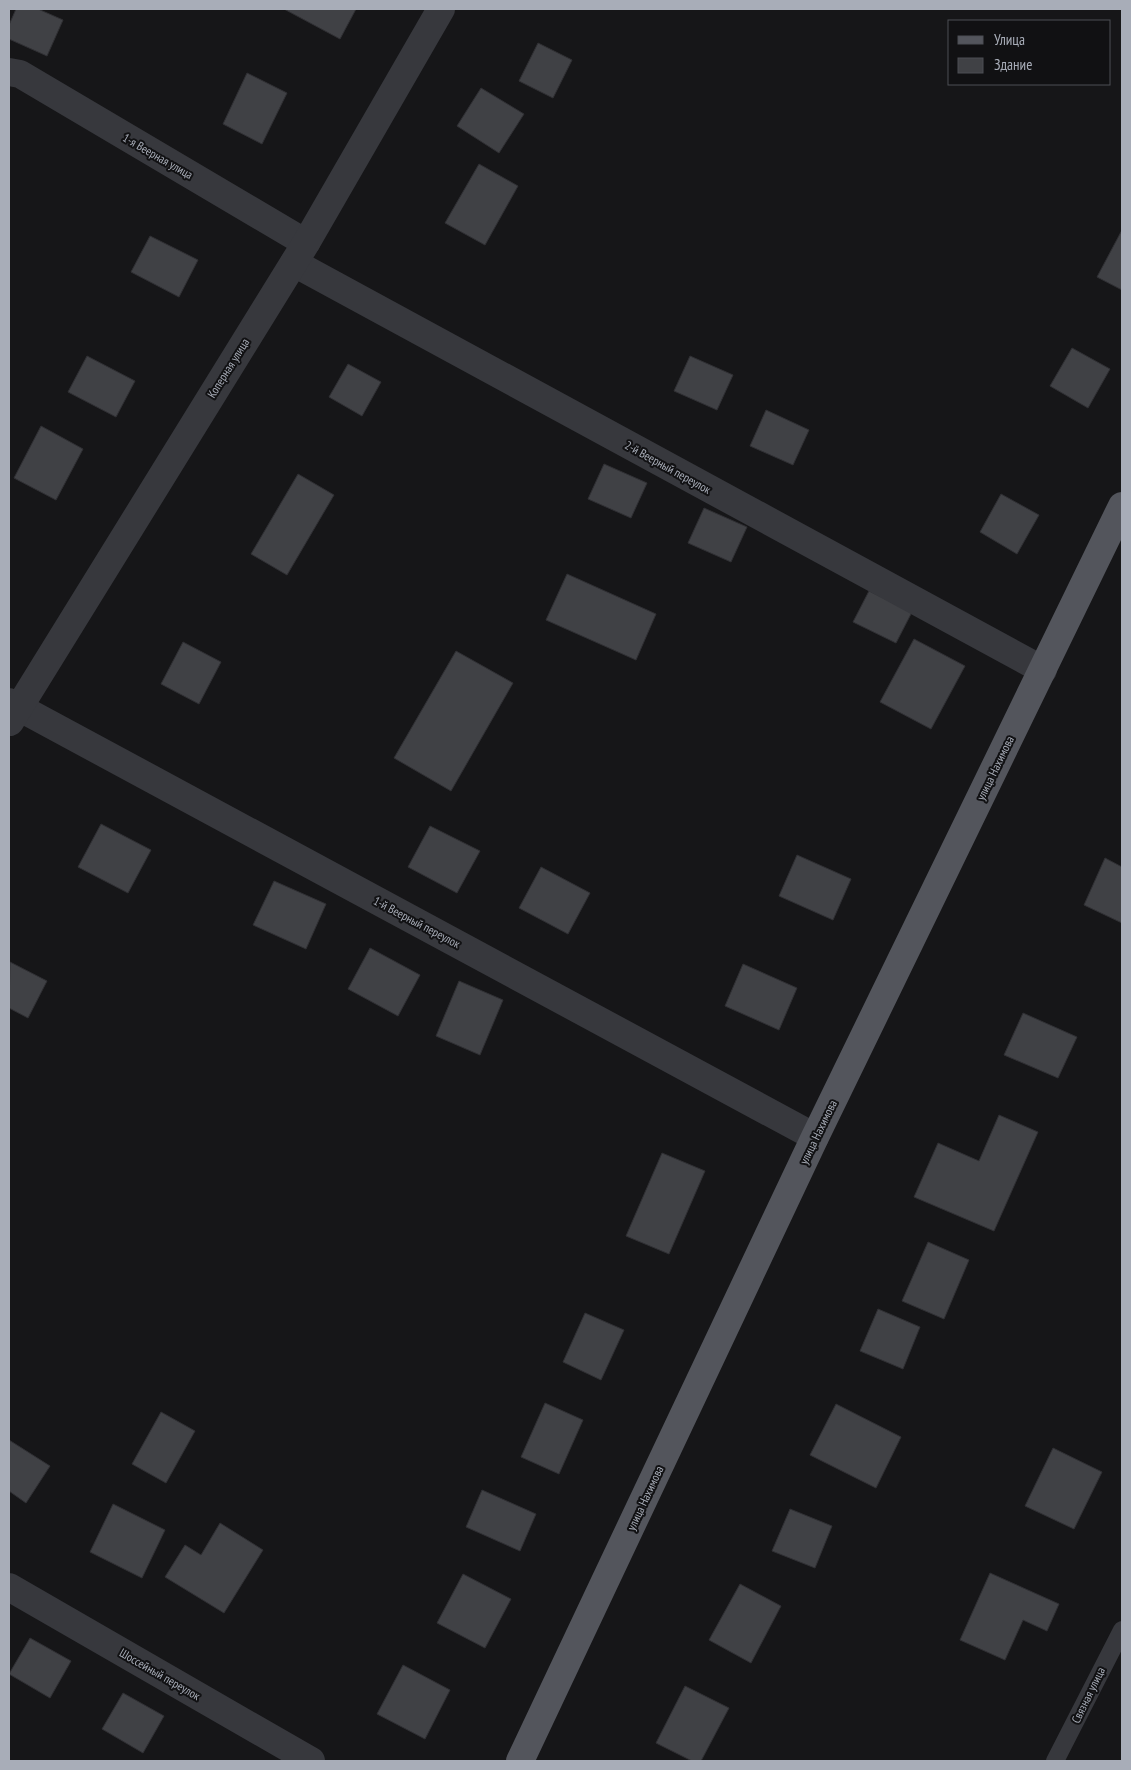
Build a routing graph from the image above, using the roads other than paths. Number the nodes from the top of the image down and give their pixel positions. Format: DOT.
graph roads {
  1 [pos="441,9"];
  2 [pos="9,72"];
  3 [pos="300,253"];
  4 [pos="1122,506"];
  5 [pos="1043,670"];
  6 [pos="12,711"];
  7 [pos="815,1137"];
  8 [pos="9,1587"];
  9 [pos="1122,1630"];
  10 [pos="310,1761"];
  11 [pos="520,1761"];
  12 [pos="1055,1761"];
  1 -- 3 [label="street, Коперная улица"];
  2 -- 3 [label="street, 1-я Веерная улица"];
  3 -- 5 [label="street, 2-й Веерный переулок"];
  3 -- 6 [label="street, Коперная улица"];
  4 -- 5 [label="main road, улица Нахимова"];
  5 -- 7 [label="main road, улица Нахимова"];
  6 -- 7 [label="street, 1-й Веерный переулок"];
  7 -- 11 [label="main road, улица Нахимова"];
  8 -- 10 [label="street, Шоссейный переулок"];
  9 -- 12 [label="lane, Связная улица"];
}
